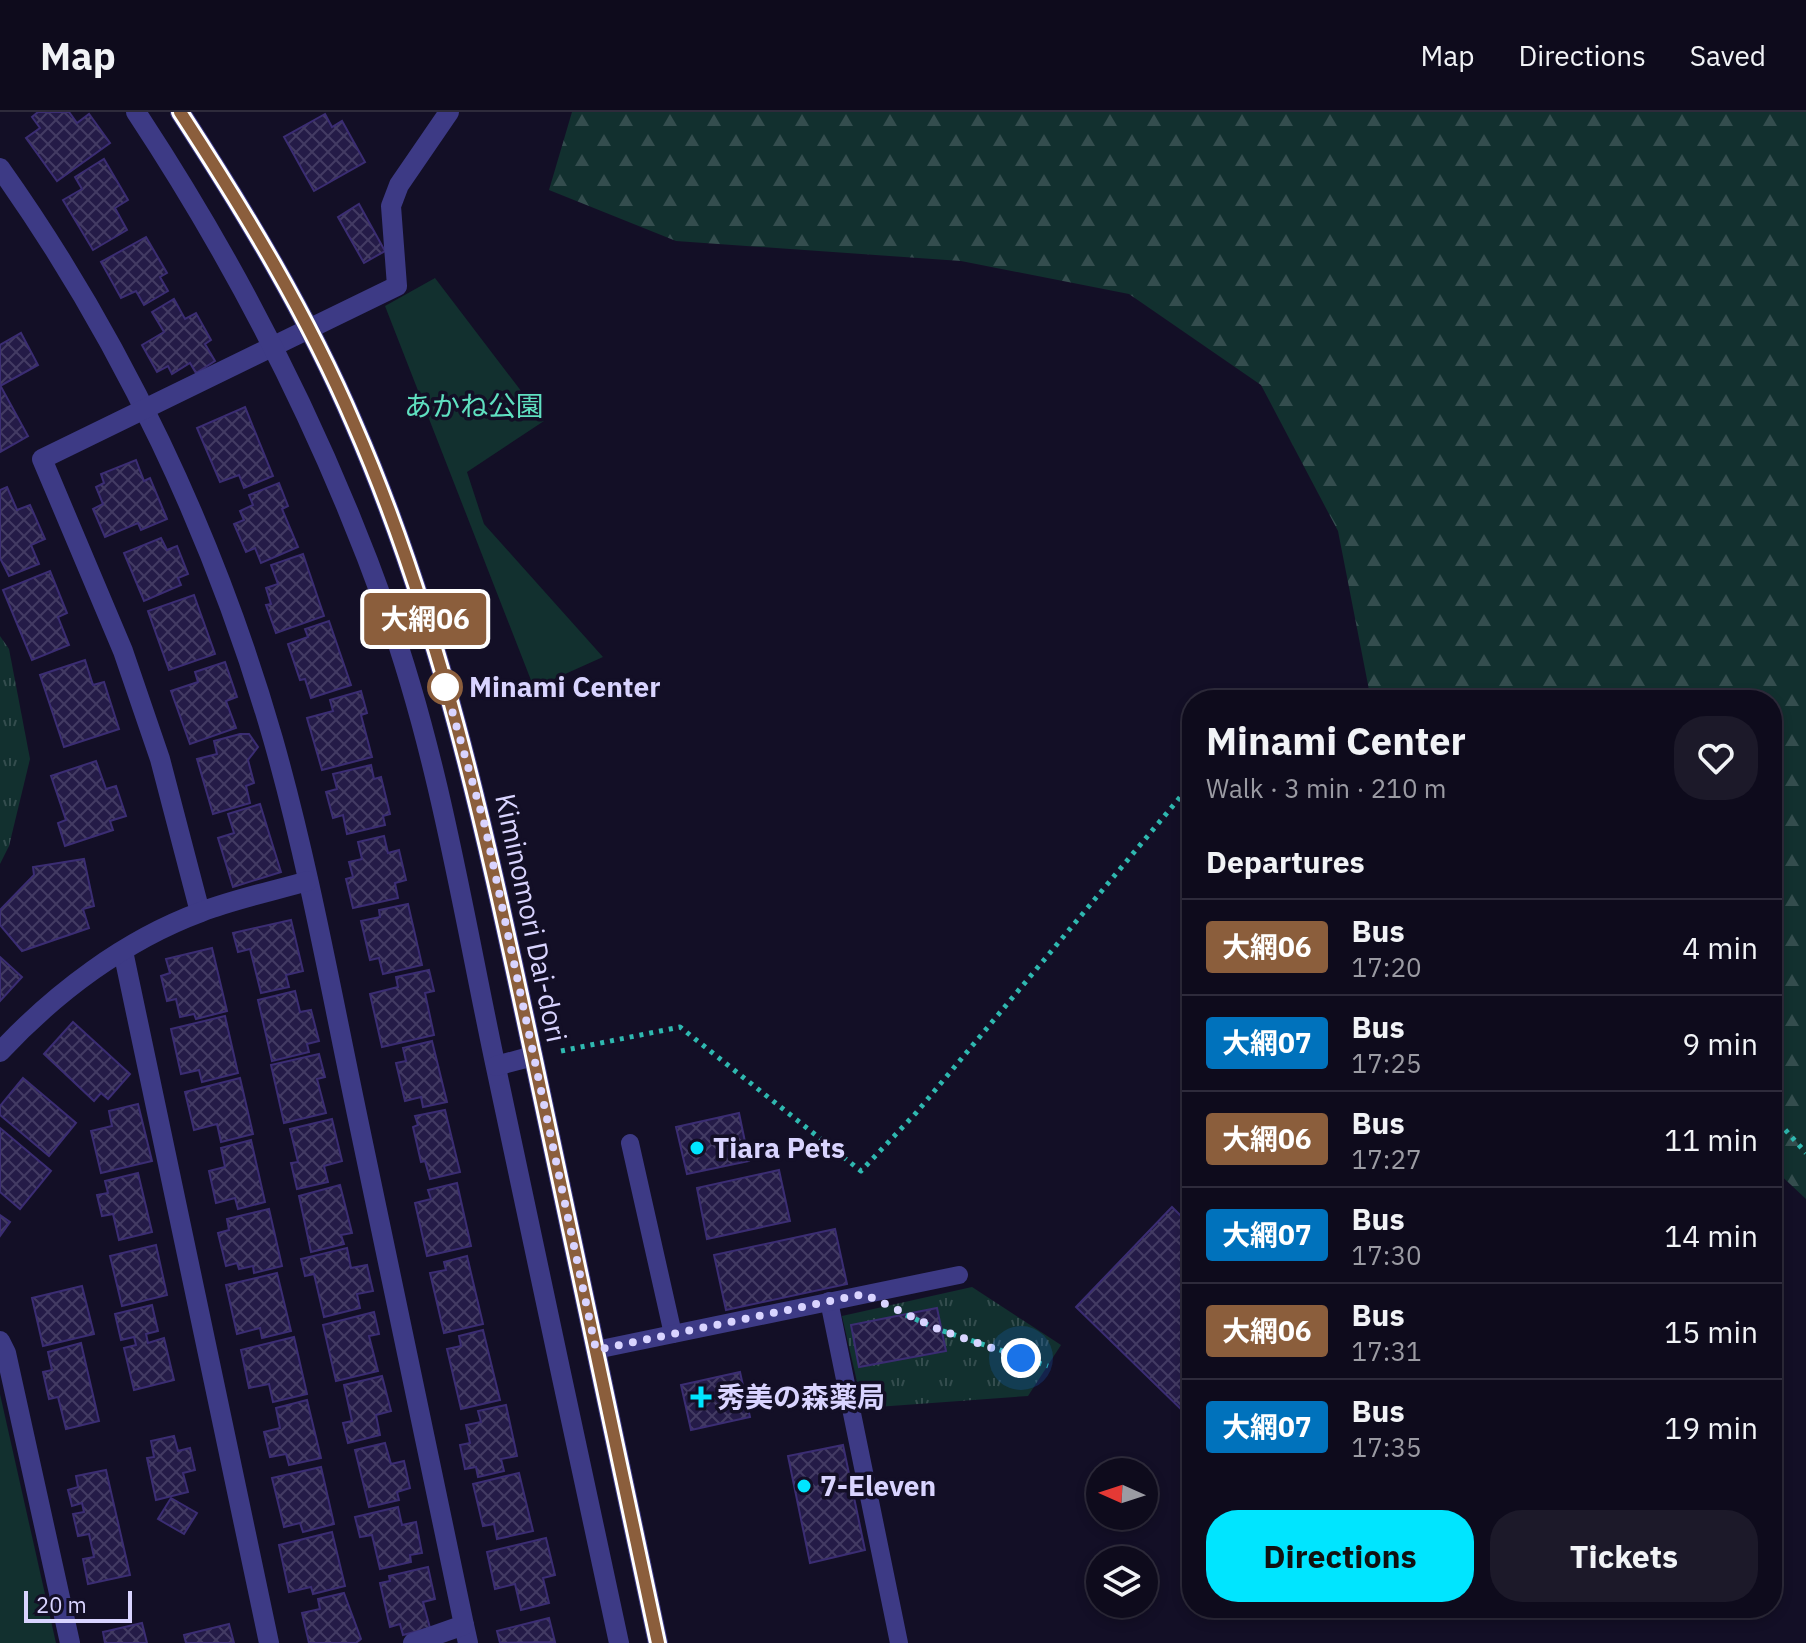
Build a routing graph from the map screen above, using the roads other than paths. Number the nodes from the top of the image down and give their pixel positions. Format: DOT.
graph roads {
  1 [pos="136,112"];
  2 [pos="180,112"];
  3 [pos="449,112"];
  4 [pos="0,168"];
  5 [pos="309,328"];
  6 [pos="274,345"];
  7 [pos="143,408"];
  8 [pos="308,881"];
  9 [pos="200,912"];
  10 [pos="123,951"];
  11 [pos="0,1052"];
  12 [pos="533,1056"];
  13 [pos="496,1066"];
  14 [pos="630,1143"];
  15 [pos="959,1275"];
  16 [pos="829,1301"];
  17 [pos="673,1334"];
  18 [pos="0,1341"];
  19 [pos="596,1350"];
  20 [pos="466,1634"];
  21 [pos="70,1643"];
  22 [pos="269,1643"];
  23 [pos="413,1643"];
  24 [pos="619,1643"];
  25 [pos="658,1643"];
  26 [pos="899,1643"];
  1 -- 6 [label="street"];
  2 -- 5 [label="street, Kiminomori Dai-dori"];
  3 -- 5 [label="street"];
  4 -- 7 [label="street"];
  5 -- 6 [label="street"];
  5 -- 12 [label="street, Kiminomori Dai-dori"];
  6 -- 7 [label="street"];
  6 -- 13 [label="street"];
  7 -- 8 [label="street"];
  7 -- 9 [label="street"];
  8 -- 9 [label="street"];
  8 -- 20 [label="street"];
  9 -- 10 [label="street"];
  10 -- 11 [label="street"];
  10 -- 22 [label="street"];
  12 -- 13 [label="street"];
  12 -- 19 [label="street, Kiminomori Dai-dori"];
  13 -- 24 [label="street"];
  14 -- 17 [label="lane"];
  15 -- 16 [label="lane"];
  16 -- 17 [label="lane"];
  16 -- 26 [label="lane"];
  17 -- 19 [label="lane"];
  18 -- 21 [label="street"];
  19 -- 25 [label="street, Kiminomori Dai-dori"];
  20 -- 23 [label="street"];
}
